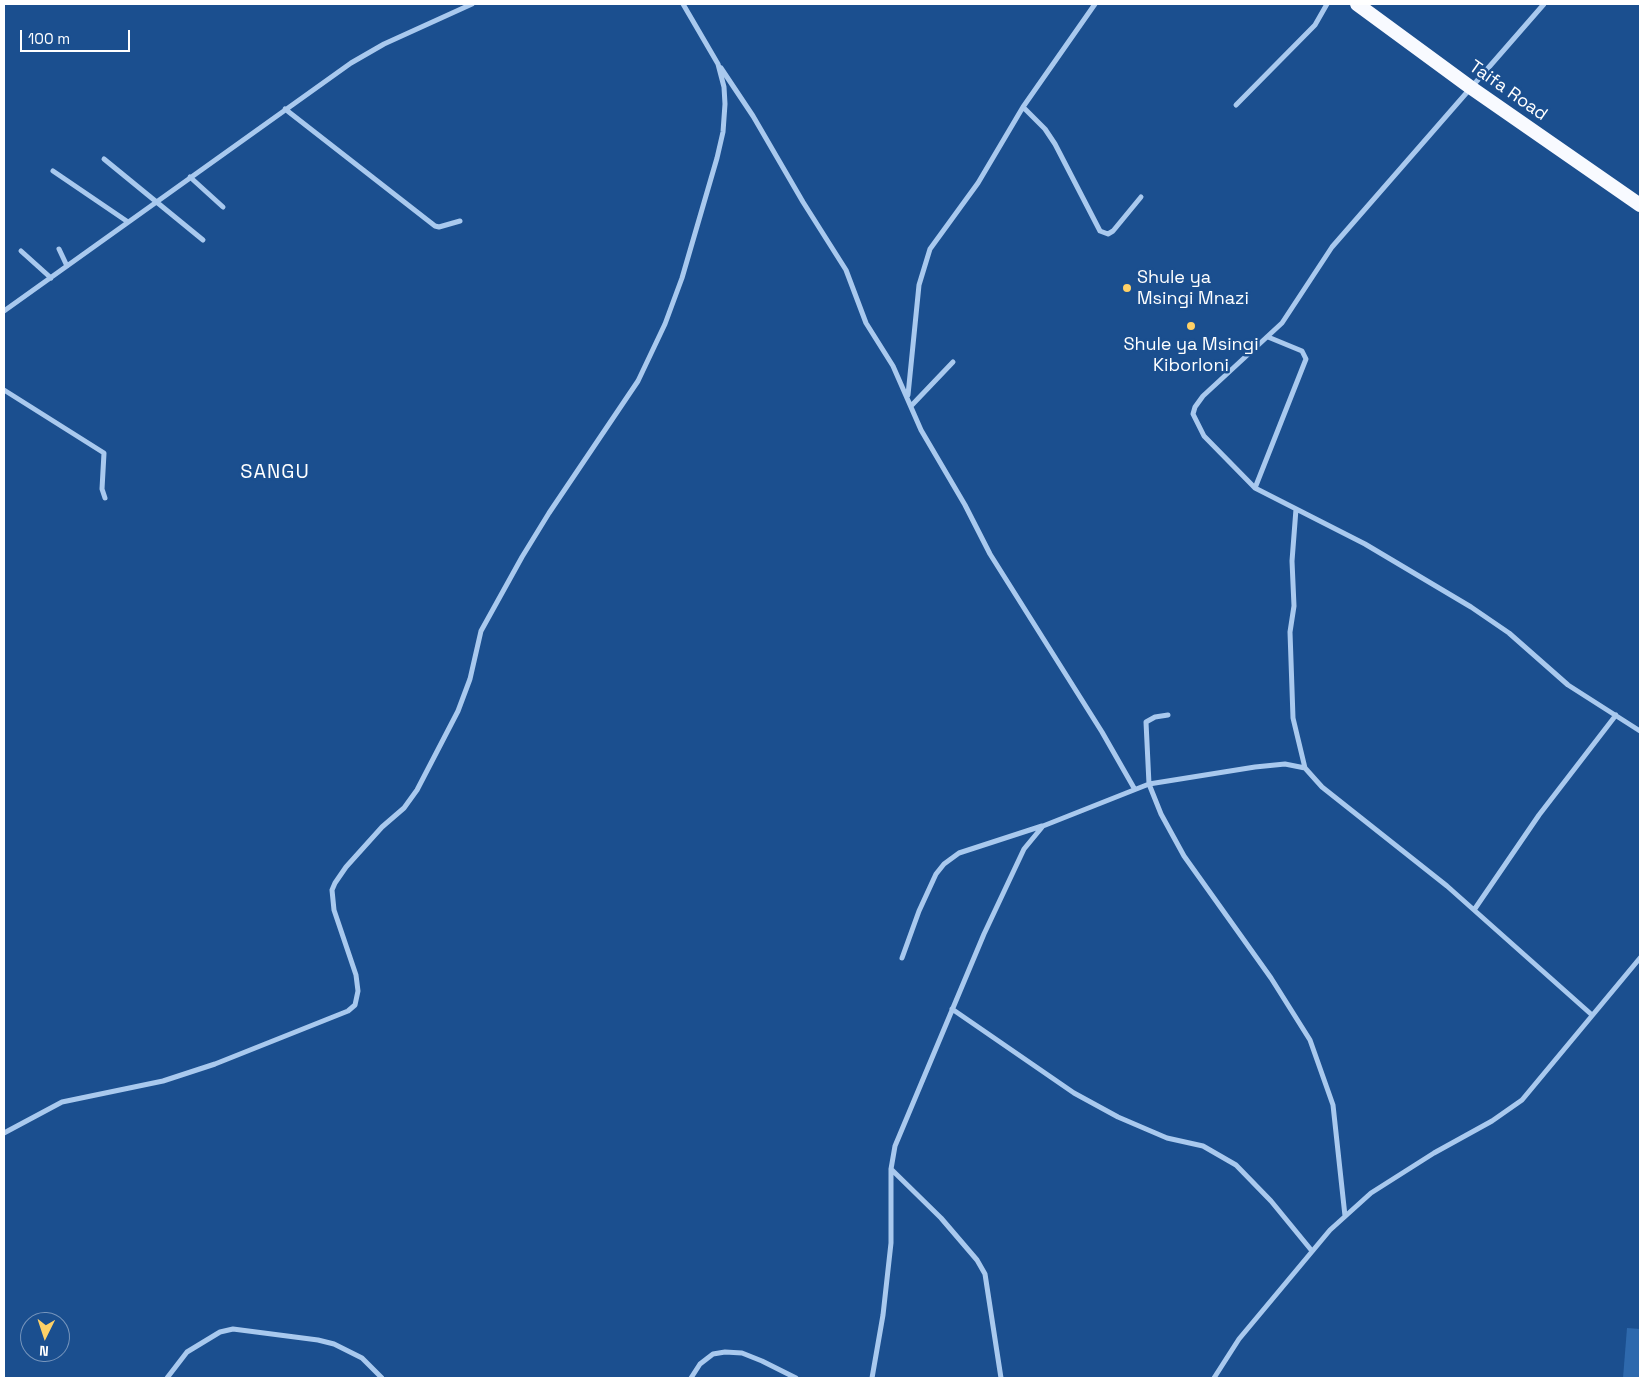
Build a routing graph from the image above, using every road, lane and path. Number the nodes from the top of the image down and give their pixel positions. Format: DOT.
graph roads {
  1 [pos="472,4"];
  2 [pos="683,4"];
  3 [pos="1096,4"];
  4 [pos="1327,4"];
  5 [pos="1357,4"];
  6 [pos="1544,4"];
  7 [pos="718,64"];
  8 [pos="1470,87"];
  9 [pos="1236,105"];
  10 [pos="1023,107"];
  11 [pos="285,109"];
  12 [pos="104,159"];
  13 [pos="53,171"];
  14 [pos="190,177"];
  15 [pos="1141,197"];
  16 [pos="154,202"];
  17 [pos="1640,205"];
  18 [pos="222,207"];
  19 [pos="460,221"];
  20 [pos="128,222"];
  21 [pos="202,240"];
  22 [pos="59,249"];
  23 [pos="21,251"];
  24 [pos="67,266"];
  25 [pos="51,278"];
  26 [pos="4,311"];
  27 [pos="1268,337"];
  28 [pos="953,362"];
  29 [pos="4,390"];
  30 [pos="908,395"];
  31 [pos="912,405"];
  32 [pos="1255,488"];
  33 [pos="105,498"];
  34 [pos="1296,510"];
  35 [pos="1168,715"];
  36 [pos="1616,715"];
  37 [pos="1640,731"];
  38 [pos="1304,768"];
  39 [pos="1150,784"];
  40 [pos="1134,788"];
  41 [pos="1043,826"];
  42 [pos="1474,910"];
  43 [pos="902,958"];
  44 [pos="1640,958"];
  45 [pos="952,1009"];
  46 [pos="1592,1015"];
  47 [pos="4,1133"];
  48 [pos="890,1169"];
  49 [pos="1345,1216"];
  50 [pos="1312,1250"];
  51 [pos="166,1378"];
  52 [pos="382,1378"];
  53 [pos="690,1378"];
  54 [pos="796,1378"];
  55 [pos="872,1378"];
  56 [pos="1001,1378"];
  57 [pos="1214,1378"];
  1 -- 11 [label="street"];
  2 -- 7 [label="street"];
  3 -- 10 [label="street"];
  4 -- 9 [label="street"];
  5 -- 8 [label="highway, Taifa Road"];
  6 -- 8 [label="street"];
  7 -- 30 [label="street"];
  7 -- 47 [label="street"];
  8 -- 17 [label="highway, Taifa Road"];
  8 -- 27 [label="street"];
  10 -- 15 [label="street"];
  10 -- 30 [label="street"];
  11 -- 14 [label="street"];
  11 -- 19 [label="street"];
  12 -- 16 [label="street"];
  13 -- 20 [label="street"];
  14 -- 16 [label="street"];
  14 -- 18 [label="street"];
  16 -- 20 [label="street"];
  16 -- 21 [label="street"];
  20 -- 24 [label="street"];
  22 -- 24 [label="street"];
  23 -- 25 [label="street"];
  24 -- 25 [label="street"];
  25 -- 26 [label="street"];
  27 -- 32 [label="street"];
  27 -- 32 [label="street"];
  28 -- 31 [label="street"];
  29 -- 33 [label="street"];
  30 -- 31 [label="street"];
  31 -- 40 [label="street"];
  32 -- 34 [label="street"];
  34 -- 36 [label="street"];
  34 -- 38 [label="street"];
  35 -- 39 [label="street"];
  36 -- 37 [label="street"];
  36 -- 42 [label="street"];
  38 -- 39 [label="street"];
  38 -- 42 [label="street"];
  39 -- 40 [label="street"];
  39 -- 49 [label="street"];
  40 -- 41 [label="street"];
  41 -- 43 [label="street"];
  41 -- 45 [label="street"];
  42 -- 46 [label="street"];
  44 -- 46 [label="street"];
  45 -- 48 [label="street"];
  45 -- 50 [label="street"];
  46 -- 49 [label="street"];
  48 -- 55 [label="street"];
  48 -- 56 [label="street"];
  49 -- 50 [label="street"];
  50 -- 57 [label="street"];
  51 -- 52 [label="street"];
  53 -- 54 [label="street"];
}
